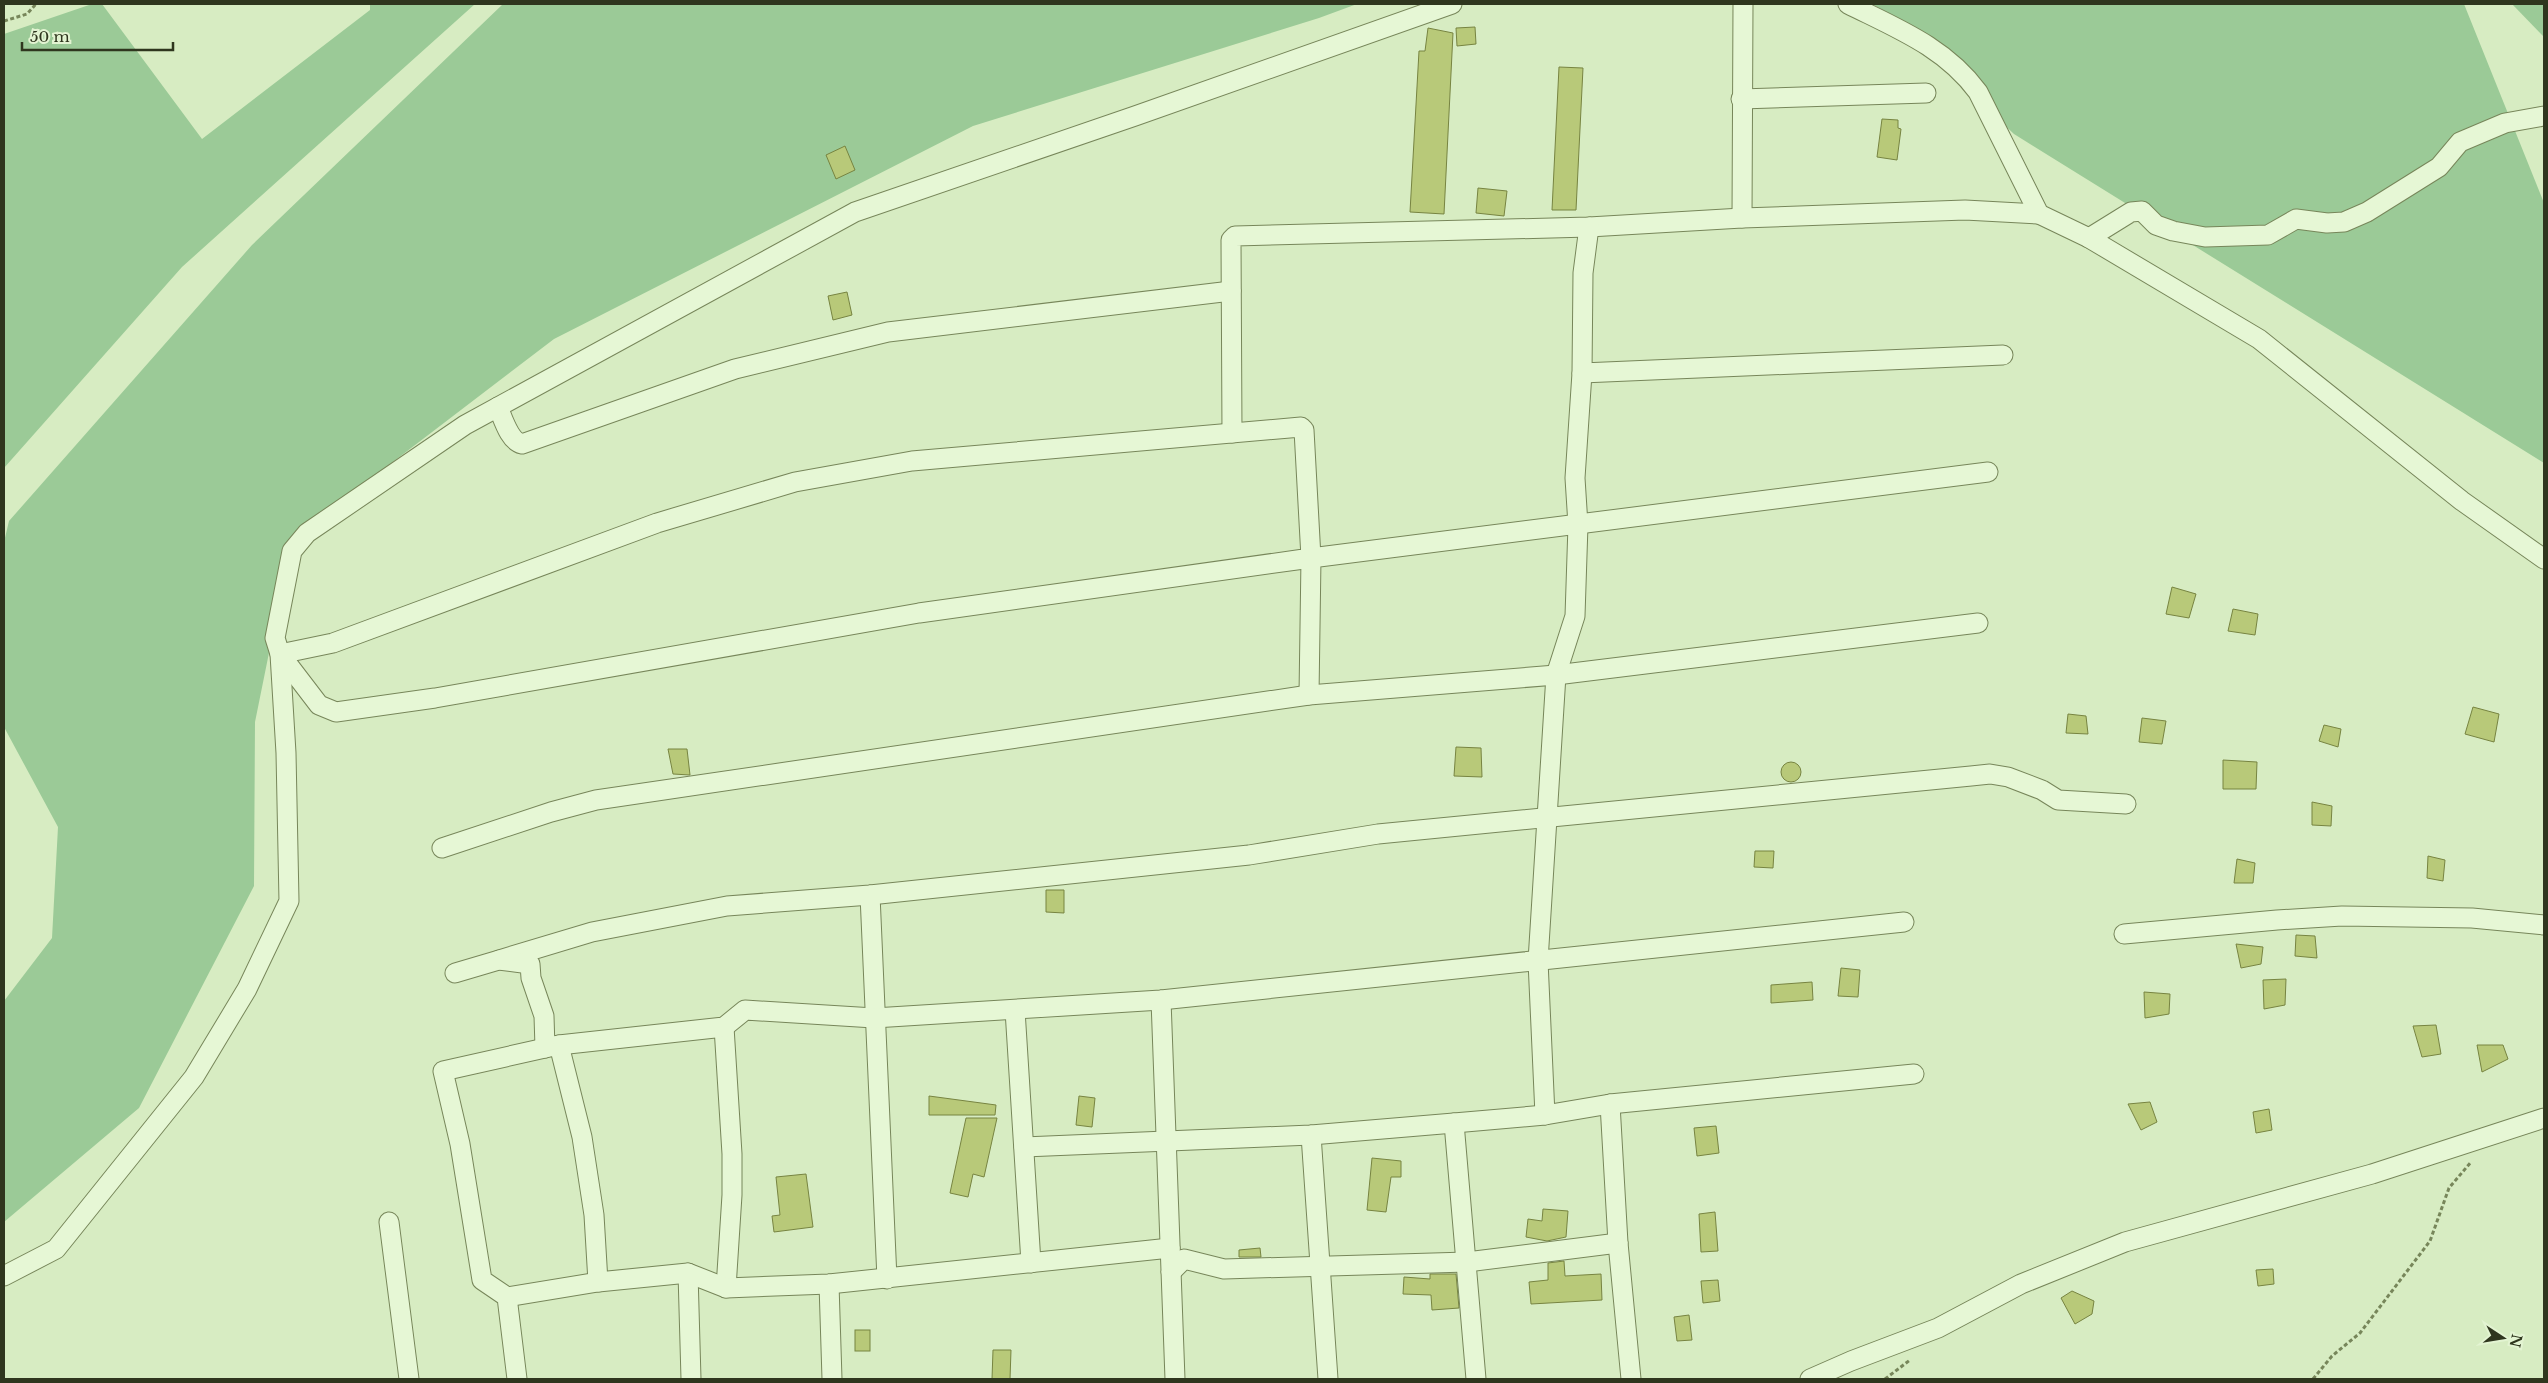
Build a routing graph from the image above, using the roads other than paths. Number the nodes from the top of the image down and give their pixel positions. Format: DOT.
graph roads {
  1 [pos="1452,4"];
  2 [pos="1743,4"];
  3 [pos="1848,4"];
  4 [pos="1926,93"];
  5 [pos="1742,99"];
  6 [pos="2544,116"];
  7 [pos="2039,214"];
  8 [pos="1742,218"];
  9 [pos="1589,227"];
  10 [pos="2090,238"];
  11 [pos="1231,291"];
  12 [pos="2003,355"];
  13 [pos="1582,374"];
  14 [pos="498,407"];
  15 [pos="1232,433"];
  16 [pos="1988,472"];
  17 [pos="1578,525"];
  18 [pos="1311,558"];
  19 [pos="2544,559"];
  20 [pos="1978,623"];
  21 [pos="280,654"];
  22 [pos="1556,675"];
  23 [pos="1309,695"];
  24 [pos="2126,804"];
  25 [pos="1547,819"];
  26 [pos="442,848"];
  27 [pos="870,895"];
  28 [pos="1904,922"];
  29 [pos="2544,925"];
  30 [pos="2124,934"];
  31 [pos="499,960"];
  32 [pos="1538,961"];
  33 [pos="454,973"];
  34 [pos="1160,1000"];
  35 [pos="1015,1010"];
  36 [pos="874,1018"];
  37 [pos="724,1027"];
  38 [pos="552,1046"];
  39 [pos="1914,1074"];
  40 [pos="1610,1104"];
  41 [pos="1545,1115"];
  42 [pos="2544,1118"];
  43 [pos="1454,1123"];
  44 [pos="1311,1135"];
  45 [pos="1166,1141"];
  46 [pos="1024,1147"];
  47 [pos="389,1222"];
  48 [pos="1618,1243"];
  49 [pos="1170,1248"];
  50 [pos="1467,1262"];
  51 [pos="1031,1263"];
  52 [pos="1320,1265"];
  53 [pos="1171,1272"];
  54 [pos="688,1273"];
  55 [pos="4,1276"];
  56 [pos="887,1279"];
  57 [pos="598,1282"];
  58 [pos="829,1284"];
  59 [pos="726,1288"];
  60 [pos="507,1297"];
  61 [pos="409,1379"];
  62 [pos="518,1379"];
  63 [pos="691,1379"];
  64 [pos="832,1379"];
  65 [pos="1175,1379"];
  66 [pos="1328,1379"];
  67 [pos="1476,1379"];
  68 [pos="1631,1379"];
  69 [pos="1810,1379"];
  1 -- 14 [label="street"];
  2 -- 5 [label="street"];
  3 -- 7 [label="street"];
  4 -- 5 [label="street"];
  5 -- 8 [label="street"];
  6 -- 10 [label="street"];
  7 -- 8 [label="street"];
  7 -- 10 [label="street"];
  8 -- 9 [label="street"];
  9 -- 11 [label="street"];
  9 -- 13 [label="street"];
  10 -- 19 [label="street"];
  11 -- 14 [label="street"];
  11 -- 15 [label="street"];
  12 -- 13 [label="street"];
  13 -- 17 [label="street"];
  14 -- 21 [label="street"];
  15 -- 18 [label="street"];
  15 -- 21 [label="street"];
  16 -- 17 [label="street"];
  17 -- 18 [label="street"];
  17 -- 22 [label="street"];
  18 -- 21 [label="street"];
  18 -- 23 [label="street"];
  20 -- 22 [label="street"];
  21 -- 55 [label="street"];
  22 -- 23 [label="street"];
  22 -- 25 [label="street"];
  23 -- 26 [label="street"];
  24 -- 25 [label="street"];
  25 -- 27 [label="street"];
  25 -- 32 [label="street"];
  27 -- 31 [label="street"];
  27 -- 36 [label="street"];
  28 -- 32 [label="street"];
  29 -- 30 [label="street"];
  31 -- 33 [label="street"];
  31 -- 38 [label="street"];
  32 -- 34 [label="street"];
  32 -- 41 [label="street"];
  34 -- 35 [label="street"];
  34 -- 45 [label="street"];
  35 -- 36 [label="street"];
  35 -- 46 [label="street"];
  36 -- 37 [label="street"];
  36 -- 56 [label="street"];
  37 -- 38 [label="street"];
  37 -- 59 [label="street"];
  38 -- 57 [label="street"];
  38 -- 60 [label="street"];
  39 -- 40 [label="street"];
  40 -- 41 [label="street"];
  40 -- 48 [label="street"];
  41 -- 43 [label="street"];
  42 -- 69 [label="street"];
  43 -- 44 [label="street"];
  43 -- 50 [label="street"];
  44 -- 45 [label="street"];
  44 -- 52 [label="street"];
  45 -- 46 [label="street"];
  45 -- 49 [label="street"];
  46 -- 51 [label="street"];
  47 -- 61 [label="street"];
  48 -- 50 [label="street"];
  48 -- 68 [label="street"];
  49 -- 51 [label="street"];
  49 -- 53 [label="street"];
  50 -- 52 [label="street"];
  50 -- 67 [label="street"];
  51 -- 56 [label="street"];
  52 -- 53 [label="street"];
  52 -- 66 [label="street"];
  53 -- 65 [label="street"];
  54 -- 57 [label="street"];
  54 -- 59 [label="street"];
  54 -- 63 [label="street"];
  56 -- 58 [label="street"];
  57 -- 60 [label="street"];
  58 -- 59 [label="street"];
  58 -- 64 [label="street"];
  60 -- 62 [label="street"];
}
